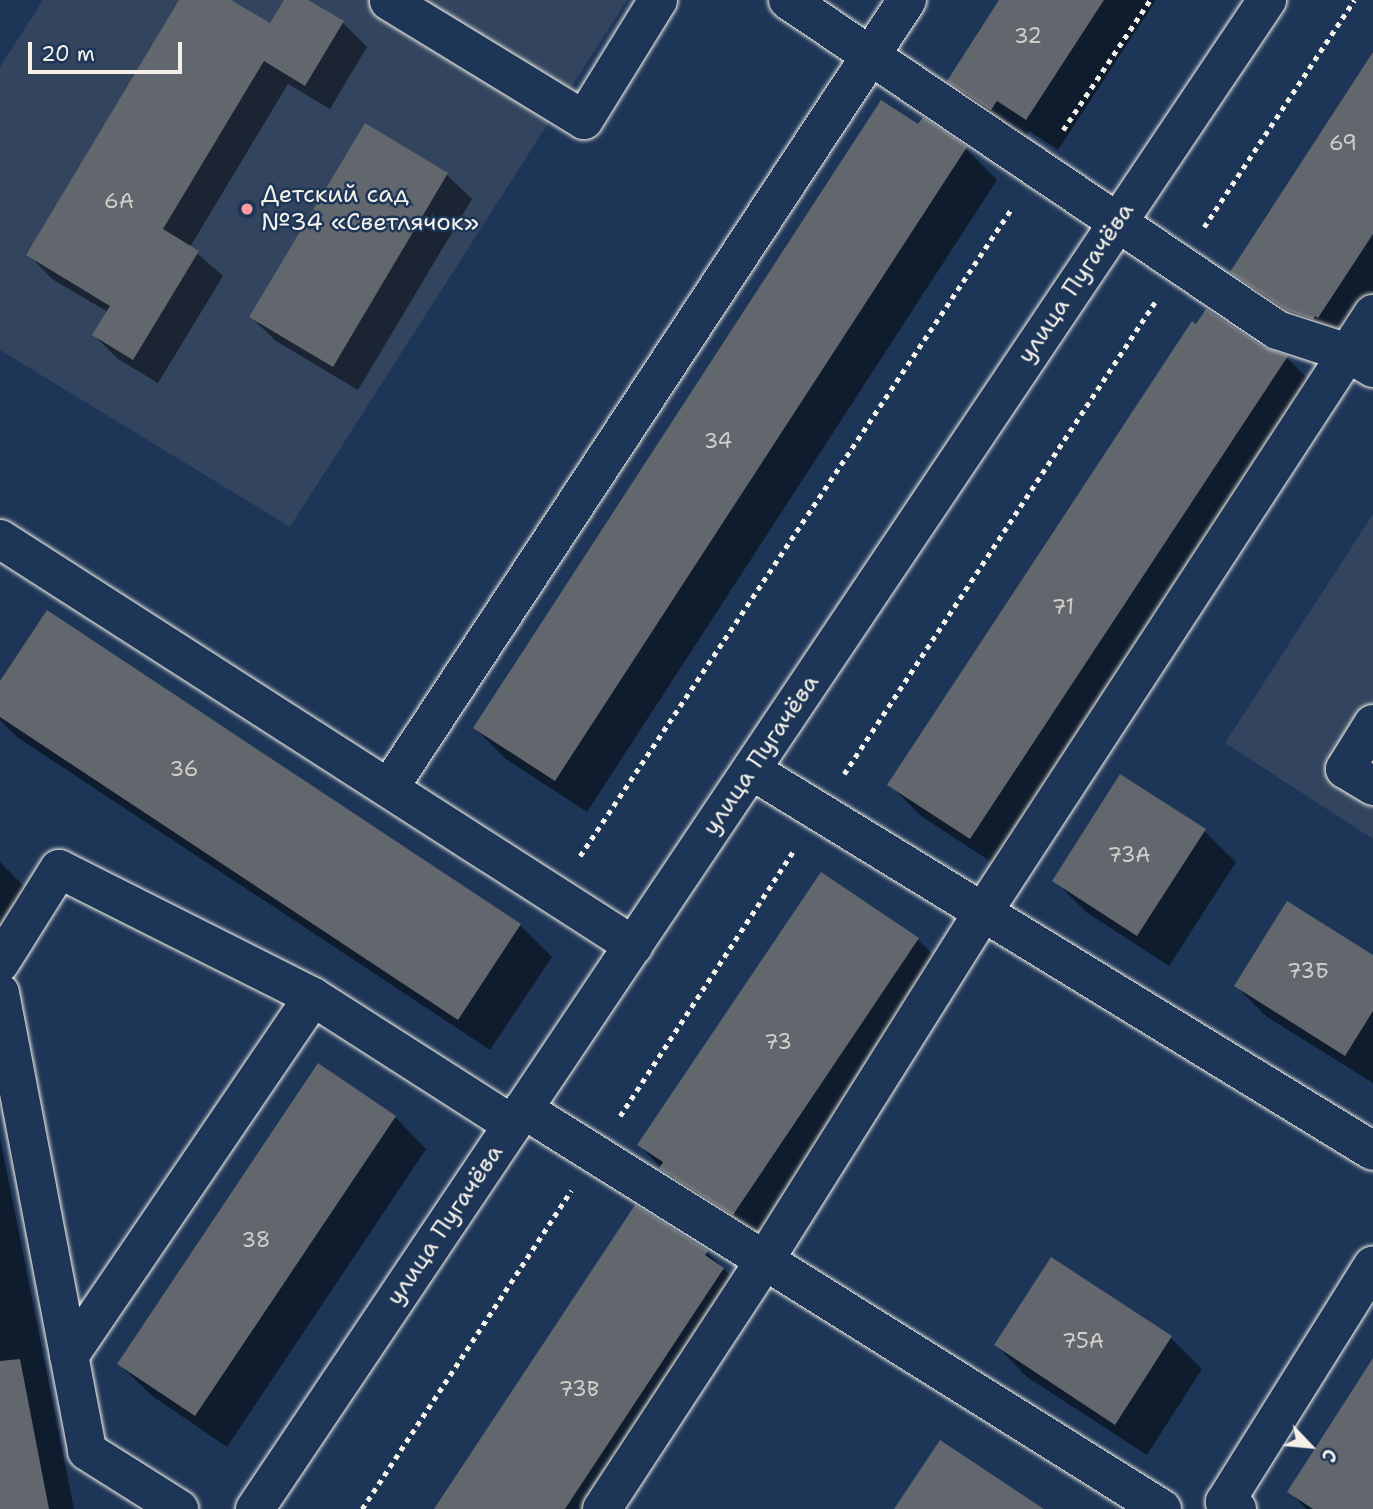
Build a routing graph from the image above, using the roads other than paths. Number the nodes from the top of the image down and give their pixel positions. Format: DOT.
graph roads {
  1 [pos="658,0"];
  2 [pos="788,0"];
  3 [pos="907,0"];
  4 [pos="1267,0"];
  5 [pos="389,1"];
  6 [pos="871,55"];
  7 [pos="1116,223"];
  8 [pos="1373,314"];
  9 [pos="1360,361"];
  10 [pos="0,539"];
  11 [pos="1373,724"];
  12 [pos="751,770"];
  13 [pos="1373,786"];
  14 [pos="389,788"];
  15 [pos="983,912"];
  16 [pos="634,946"];
  17 [pos="0,962"];
  18 [pos="0,993"];
  19 [pos="313,997"];
  20 [pos="518,1117"];
  21 [pos="1370,1143"];
  22 [pos="764,1261"];
  23 [pos="1373,1265"];
  24 [pos="69,1356"];
  25 [pos="179,1509"];
  26 [pos="255,1509"];
  27 [pos="602,1509"];
  28 [pos="1162,1509"];
  29 [pos="1237,1509"];
  1 -- 5 [label="street"];
  2 -- 6 [label="street"];
  3 -- 6 [label="street"];
  4 -- 7 [label="street, улица Пугачёва"];
  6 -- 7 [label="street"];
  6 -- 14 [label="street"];
  7 -- 9 [label="street"];
  7 -- 12 [label="street, улица Пугачёва"];
  8 -- 9 [label="street"];
  9 -- 15 [label="street"];
  10 -- 14 [label="street"];
  11 -- 13 [label="street"];
  12 -- 15 [label="street"];
  12 -- 16 [label="street, улица Пугачёва"];
  14 -- 16 [label="street"];
  15 -- 21 [label="street"];
  15 -- 22 [label="street"];
  16 -- 20 [label="street, улица Пугачёва"];
  17 -- 19 [label="street"];
  18 -- 24 [label="street"];
  19 -- 20 [label="street"];
  19 -- 24 [label="street"];
  20 -- 22 [label="street"];
  20 -- 26 [label="street, улица Пугачёва"];
  22 -- 27 [label="street"];
  22 -- 28 [label="street"];
  23 -- 29 [label="street"];
  24 -- 25 [label="street"];
}
